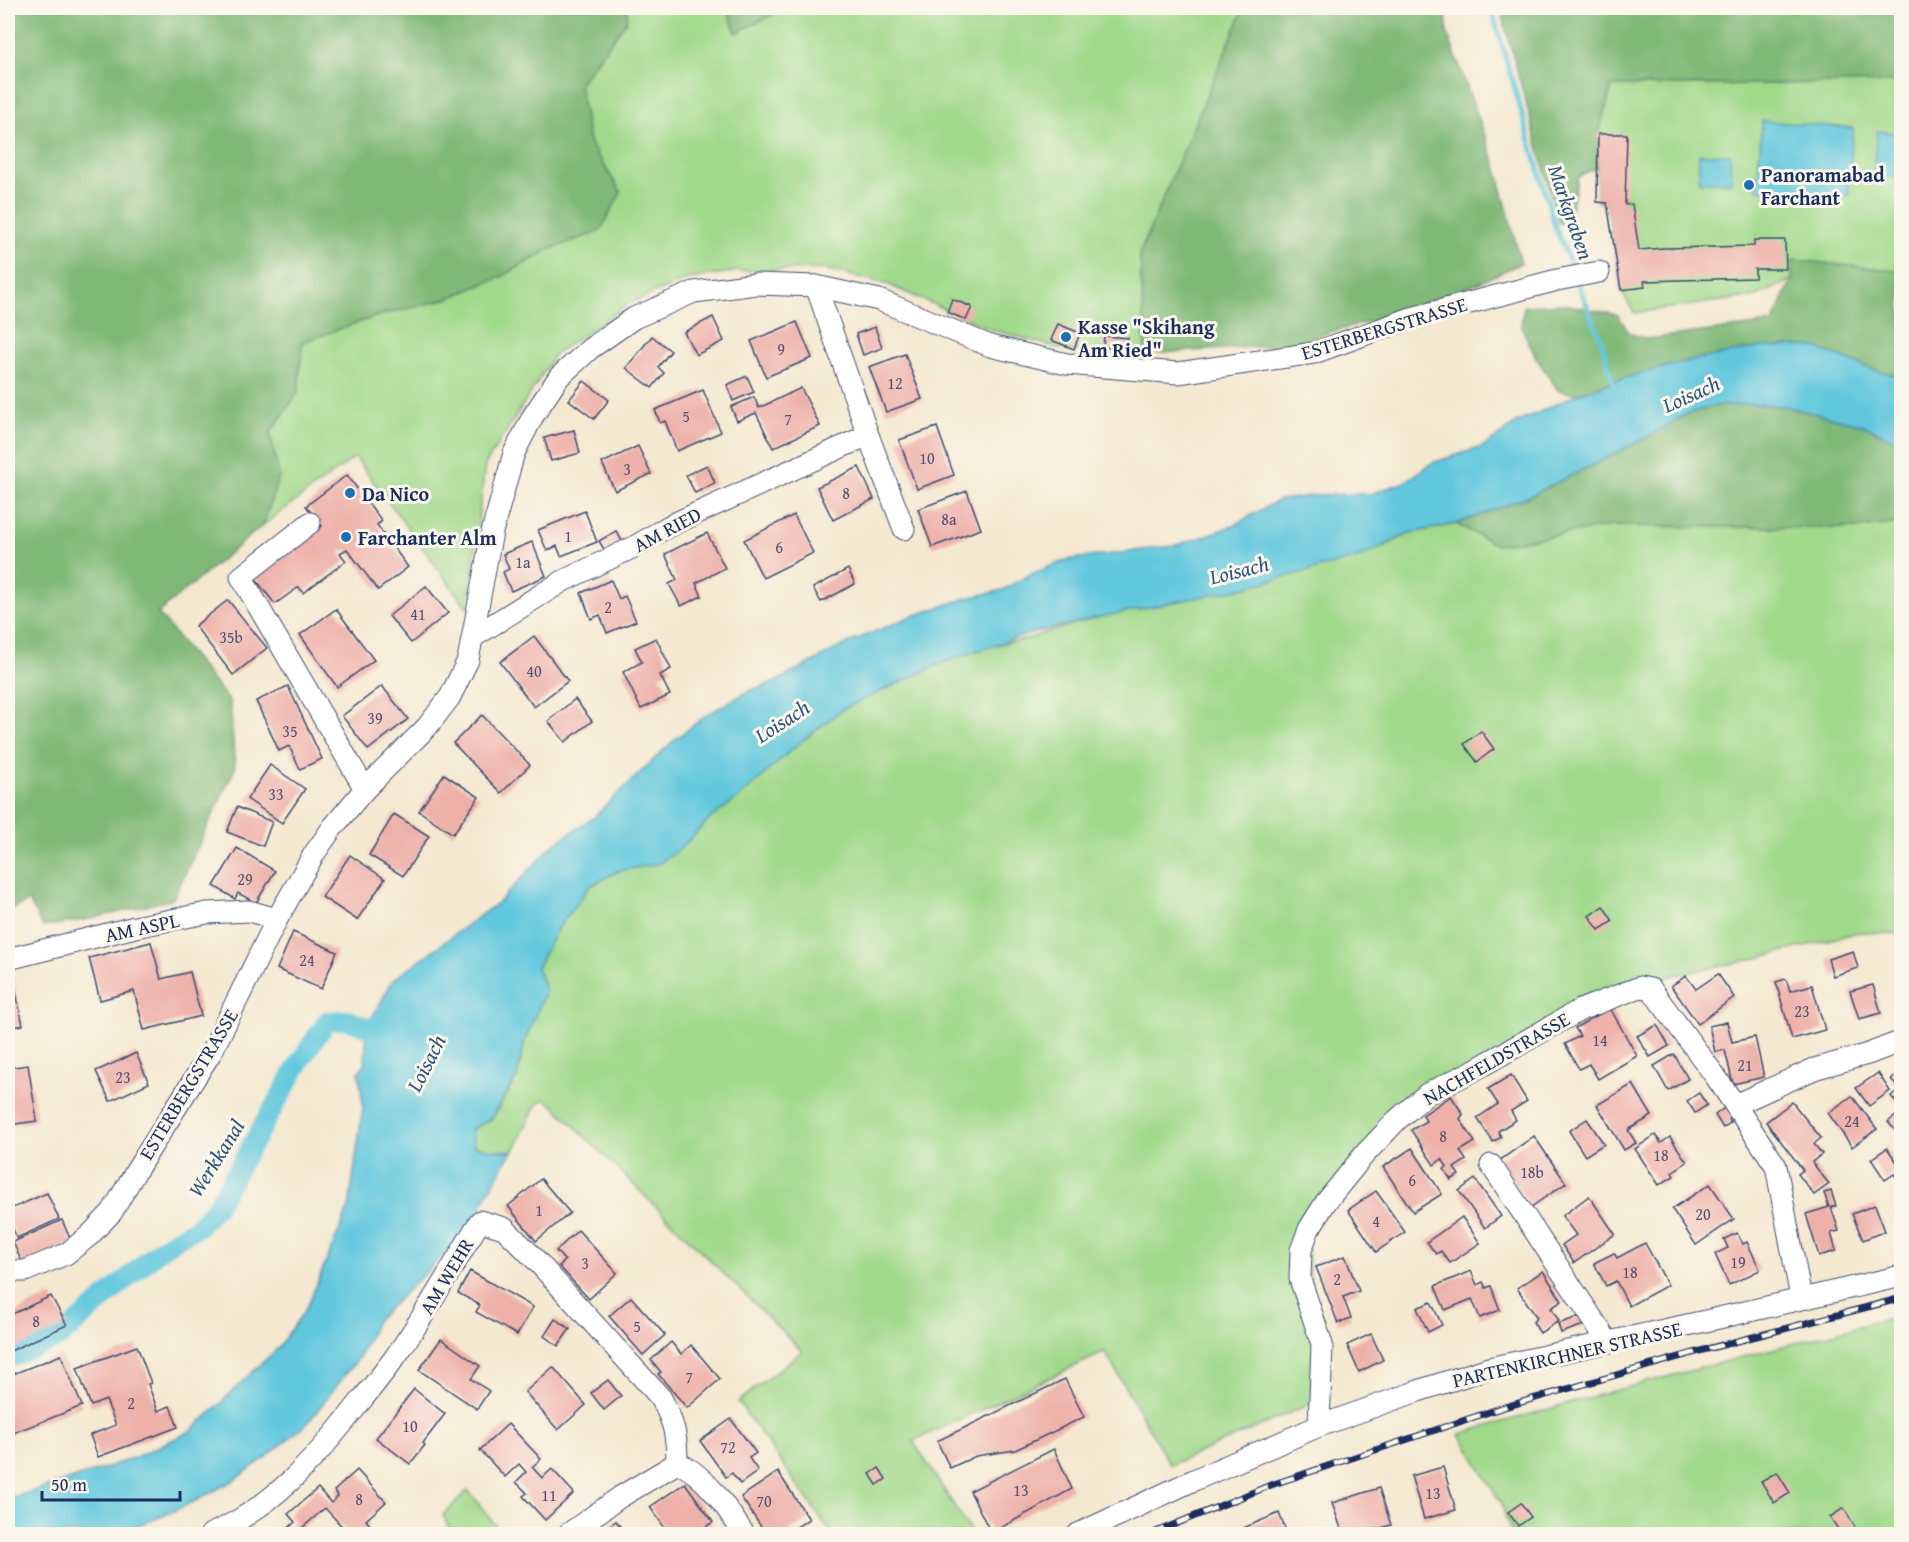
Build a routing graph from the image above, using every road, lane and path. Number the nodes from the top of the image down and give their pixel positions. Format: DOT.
graph roads {
  1 [pos="1599,272"];
  2 [pos="816,286"];
  3 [pos="868,435"];
  4 [pos="310,523"];
  5 [pos="904,529"];
  6 [pos="473,638"];
  7 [pos="365,789"];
  8 [pos="277,920"];
  9 [pos="8,959"];
  10 [pos="1902,1041"];
  11 [pos="1735,1105"];
  12 [pos="1491,1165"];
  13 [pos="8,1271"];
  14 [pos="1902,1276"];
  15 [pos="1801,1298"];
  16 [pos="1608,1342"];
  17 [pos="1319,1426"];
  18 [pos="677,1463"];
  19 [pos="211,1534"];
  20 [pos="568,1534"];
  21 [pos="744,1534"];
  22 [pos="1078,1534"];
  1 -- 2 [label="street, ESTERBERGSTRASSE"];
  2 -- 3 [label="street"];
  2 -- 6 [label="street, ESTERBERGSTRASSE"];
  3 -- 5 [label="street"];
  3 -- 6 [label="street, AM RIED"];
  4 -- 7 [label="street"];
  6 -- 7 [label="street, ESTERBERGSTRASSE"];
  7 -- 8 [label="street, ESTERBERGSTRASSE"];
  8 -- 9 [label="street, AM ASPL"];
  8 -- 13 [label="street, ESTERBERGSTRASSE"];
  10 -- 11 [label="street"];
  11 -- 15 [label="street, NACHFELDSTRASSE"];
  11 -- 17 [label="street, NACHFELDSTRASSE"];
  12 -- 16 [label="street"];
  14 -- 15 [label="street, PARTENKIRCHNER STRASSE"];
  15 -- 16 [label="street, PARTENKIRCHNER STRASSE"];
  16 -- 17 [label="street, PARTENKIRCHNER STRASSE"];
  17 -- 22 [label="street, PARTENKIRCHNER STRASSE"];
  18 -- 19 [label="street, AM WEHR"];
  18 -- 20 [label="street"];
  18 -- 21 [label="street"];
}
